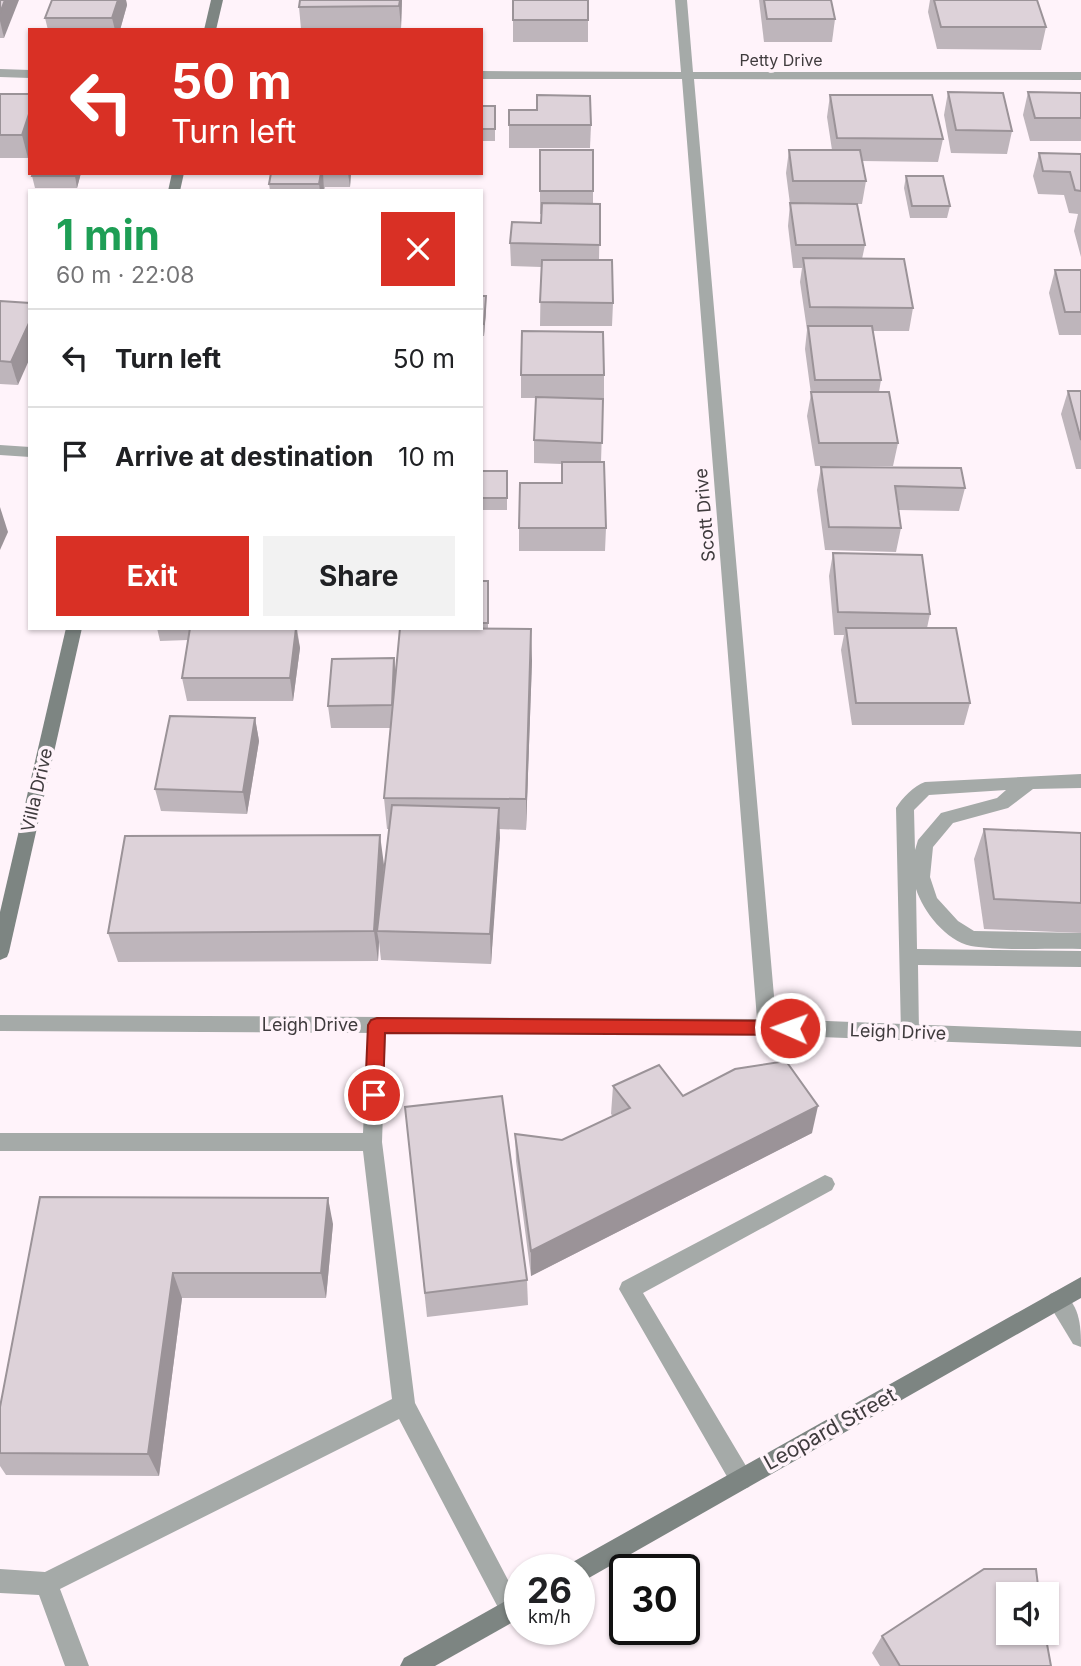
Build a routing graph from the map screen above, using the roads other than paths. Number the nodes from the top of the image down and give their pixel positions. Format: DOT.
graph roads {
  1 [pos="217,0"];
  2 [pos="681,0"];
  3 [pos="211,28"];
  4 [pos="0,74"];
  5 [pos="28,74"];
  6 [pos="483,75"];
  7 [pos="688,75"];
  8 [pos="1081,76"];
  9 [pos="0,450"];
  10 [pos="28,452"];
  11 [pos="74,630"];
  12 [pos="1081,781"];
  13 [pos="1029,782"];
  14 [pos="1081,941"];
  15 [pos="0,952"];
  16 [pos="907,957"];
  17 [pos="1081,959"];
  18 [pos="0,1023"];
  19 [pos="377,1025"];
  20 [pos="766,1027"];
  21 [pos="911,1032"];
  22 [pos="1081,1039"];
  23 [pos="0,1142"];
  24 [pos="372,1142"];
  25 [pos="825,1184"];
  26 [pos="1081,1287"];
  27 [pos="1057,1301"];
  28 [pos="1081,1337"];
  29 [pos="404,1405"];
  30 [pos="741,1479"];
  31 [pos="595,1562"];
  32 [pos="0,1581"];
  33 [pos="46,1584"];
  34 [pos="504,1587"];
  35 [pos="504,1613"];
  36 [pos="77,1666"];
  37 [pos="412,1666"];
  1 -- 3 [label="main road"];
  2 -- 7 [label="street, Scott Drive"];
  4 -- 5 [label="street"];
  6 -- 7 [label="street, Petty Drive"];
  7 -- 8 [label="street, Petty Drive"];
  7 -- 20 [label="street, Scott Drive"];
  9 -- 10 [label="street"];
  11 -- 15 [label="main road, Villa Drive"];
  12 -- 13 [label="street"];
  13 -- 14 [label="street"];
  13 -- 16 [label="street"];
  16 -- 17 [label="street"];
  16 -- 21 [label="street"];
  18 -- 19 [label="street, Leigh Drive"];
  19 -- 20 [label="street, Leigh Drive"];
  19 -- 24 [label="street"];
  20 -- 21 [label="street, Leigh Drive"];
  21 -- 22 [label="street, Leigh Drive"];
  23 -- 24 [label="street"];
  24 -- 29 [label="street"];
  25 -- 30 [label="street"];
  26 -- 27 [label="main road, Leopard Street"];
  27 -- 28 [label="street"];
  27 -- 30 [label="main road, Leopard Street"];
  29 -- 33 [label="street"];
  29 -- 34 [label="street"];
  30 -- 31 [label="main road, Leopard Street"];
  32 -- 33 [label="street"];
  33 -- 36 [label="street"];
  35 -- 37 [label="main road"];
}
